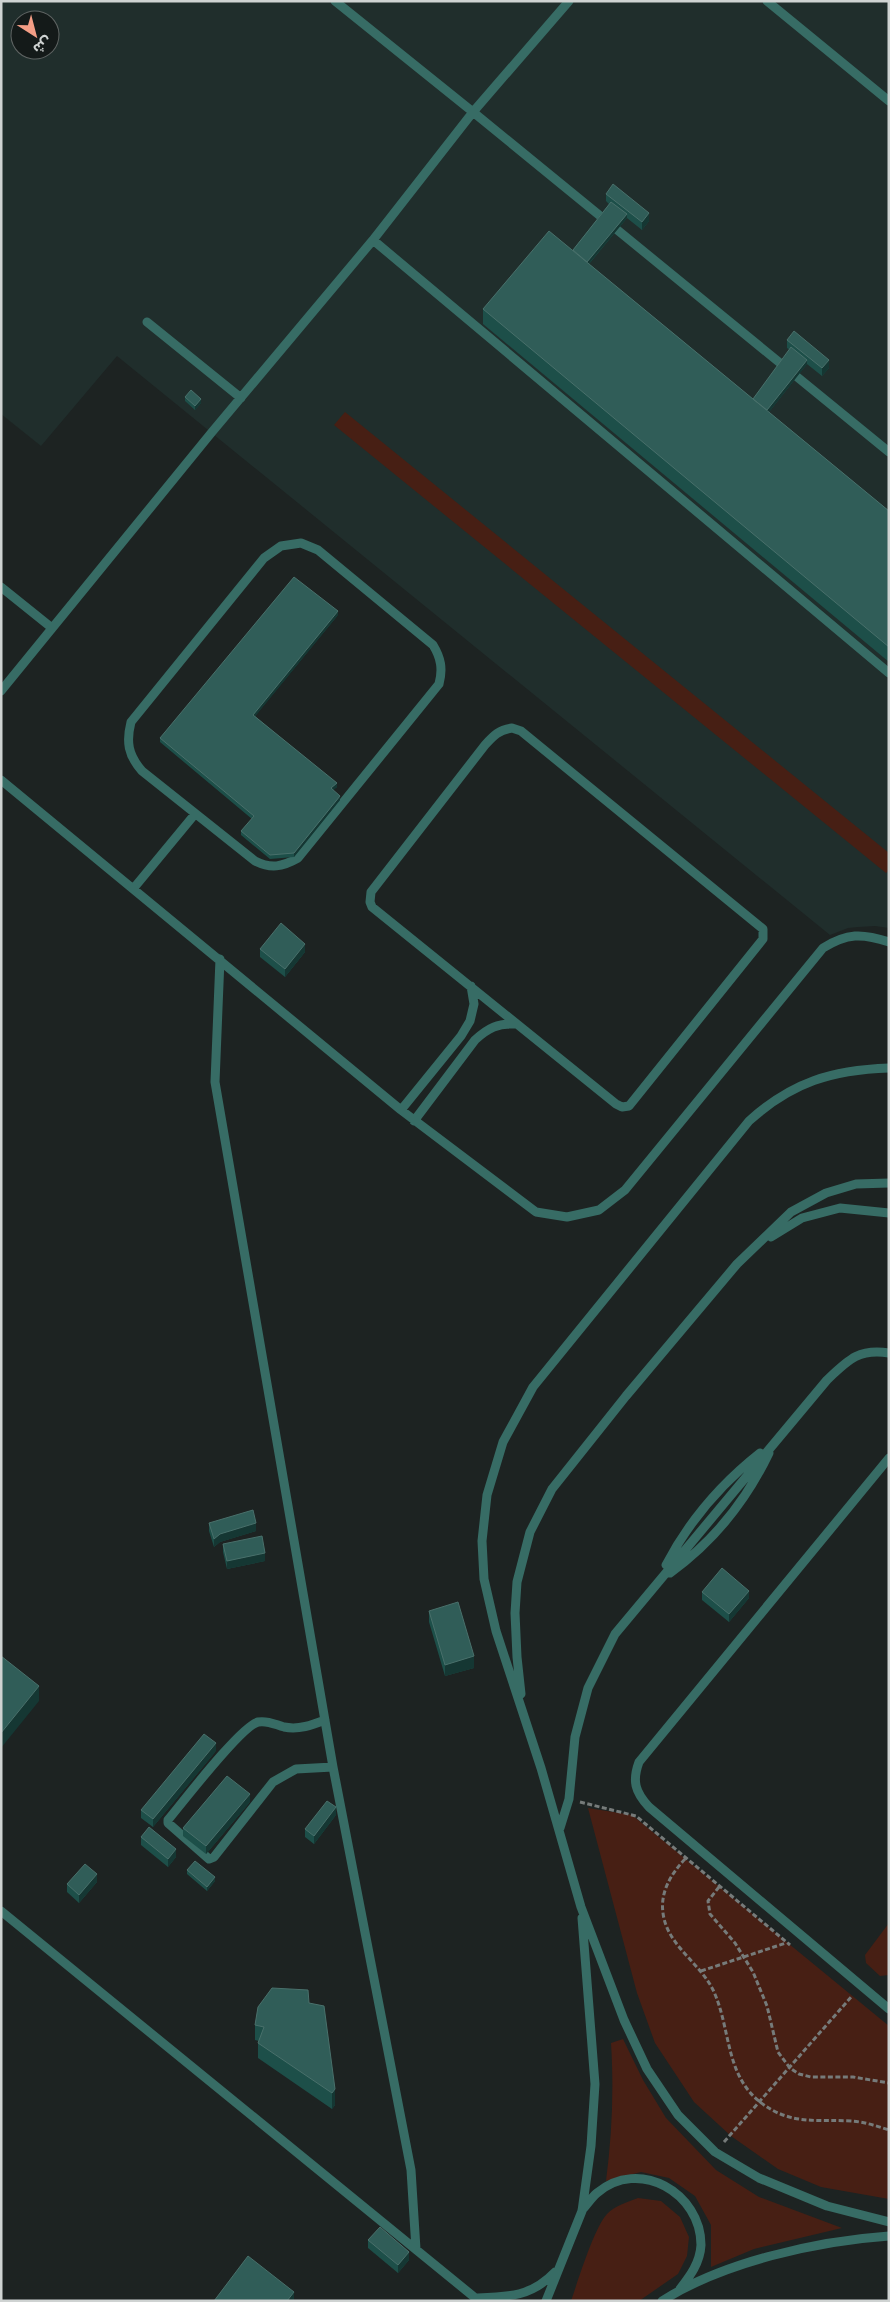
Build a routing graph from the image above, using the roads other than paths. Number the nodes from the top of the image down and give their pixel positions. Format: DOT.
graph roads {
  1 [pos="335,1"];
  2 [pos="569,1"];
  3 [pos="767,1"];
  4 [pos="889,101"];
  5 [pos="474,112"];
  6 [pos="373,240"];
  7 [pos="147,322"];
  8 [pos="241,398"];
  9 [pos="889,452"];
  10 [pos="1,587"];
  11 [pos="52,628"];
  12 [pos="886,671"];
  13 [pos="889,680"];
  14 [pos="1,691"];
  15 [pos="1,780"];
  16 [pos="195,814"];
  17 [pos="133,889"];
  18 [pos="889,942"];
  19 [pos="220,960"];
  20 [pos="471,986"];
  21 [pos="516,1024"];
  22 [pos="889,1068"];
  23 [pos="401,1110"];
  24 [pos="414,1120"];
  25 [pos="889,1183"];
  26 [pos="889,1213"];
  27 [pos="737,1264"];
  28 [pos="889,1353"];
  29 [pos="774,1442"];
  30 [pos="889,1458"];
  31 [pos="658,1581"];
  32 [pos="523,1712"];
  33 [pos="325,1720"];
  34 [pos="333,1767"];
  35 [pos="560,1829"];
  36 [pos="581,1908"];
  37 [pos="1,1910"];
  38 [pos="889,2009"];
  39 [pos="582,2211"];
  40 [pos="889,2222"];
  41 [pos="889,2236"];
  42 [pos="416,2249"];
  43 [pos="560,2266"];
  44 [pos="680,2290"];
  45 [pos="477,2299"];
  46 [pos="546,2301"];
  47 [pos="662,2301"];
  1 -- 5 [label="lane"];
  2 -- 5 [label="lane"];
  3 -- 4 [label="lane"];
  5 -- 6 [label="lane"];
  5 -- 9 [label="lane"];
  6 -- 8 [label="lane"];
  6 -- 12 [label="lane"];
  7 -- 8 [label="lane"];
  8 -- 11 [label="lane"];
  10 -- 11 [label="lane"];
  11 -- 14 [label="lane"];
  12 -- 13 [label="lane"];
  15 -- 17 [label="lane"];
  16 -- 16 [label="lane"];
  16 -- 17 [label="lane"];
  17 -- 19 [label="lane"];
  18 -- 24 [label="lane"];
  19 -- 23 [label="lane"];
  19 -- 33 [label="lane"];
  20 -- 21 [label="lane"];
  20 -- 21 [label="lane"];
  20 -- 23 [label="lane"];
  21 -- 24 [label="lane"];
  22 -- 32 [label="lane"];
  23 -- 24 [label="lane"];
  25 -- 27 [label="lane"];
  26 -- 27 [label="lane"];
  27 -- 32 [label="lane"];
  28 -- 29 [label="lane"];
  29 -- 31 [label="lane"];
  29 -- 31 [label="lane"];
  30 -- 38 [label="lane"];
  31 -- 35 [label="lane"];
  32 -- 35 [label="lane"];
  33 -- 34 [label="lane"];
  33 -- 34 [label="lane"];
  34 -- 42 [label="lane"];
  35 -- 36 [label="lane"];
  36 -- 39 [label="lane"];
  36 -- 40 [label="lane"];
  37 -- 42 [label="lane"];
  39 -- 43 [label="lane"];
  39 -- 44 [label="lane"];
  41 -- 44 [label="lane"];
  42 -- 45 [label="lane"];
  43 -- 45 [label="lane"];
  43 -- 46 [label="lane"];
  44 -- 47 [label="lane"];
}
